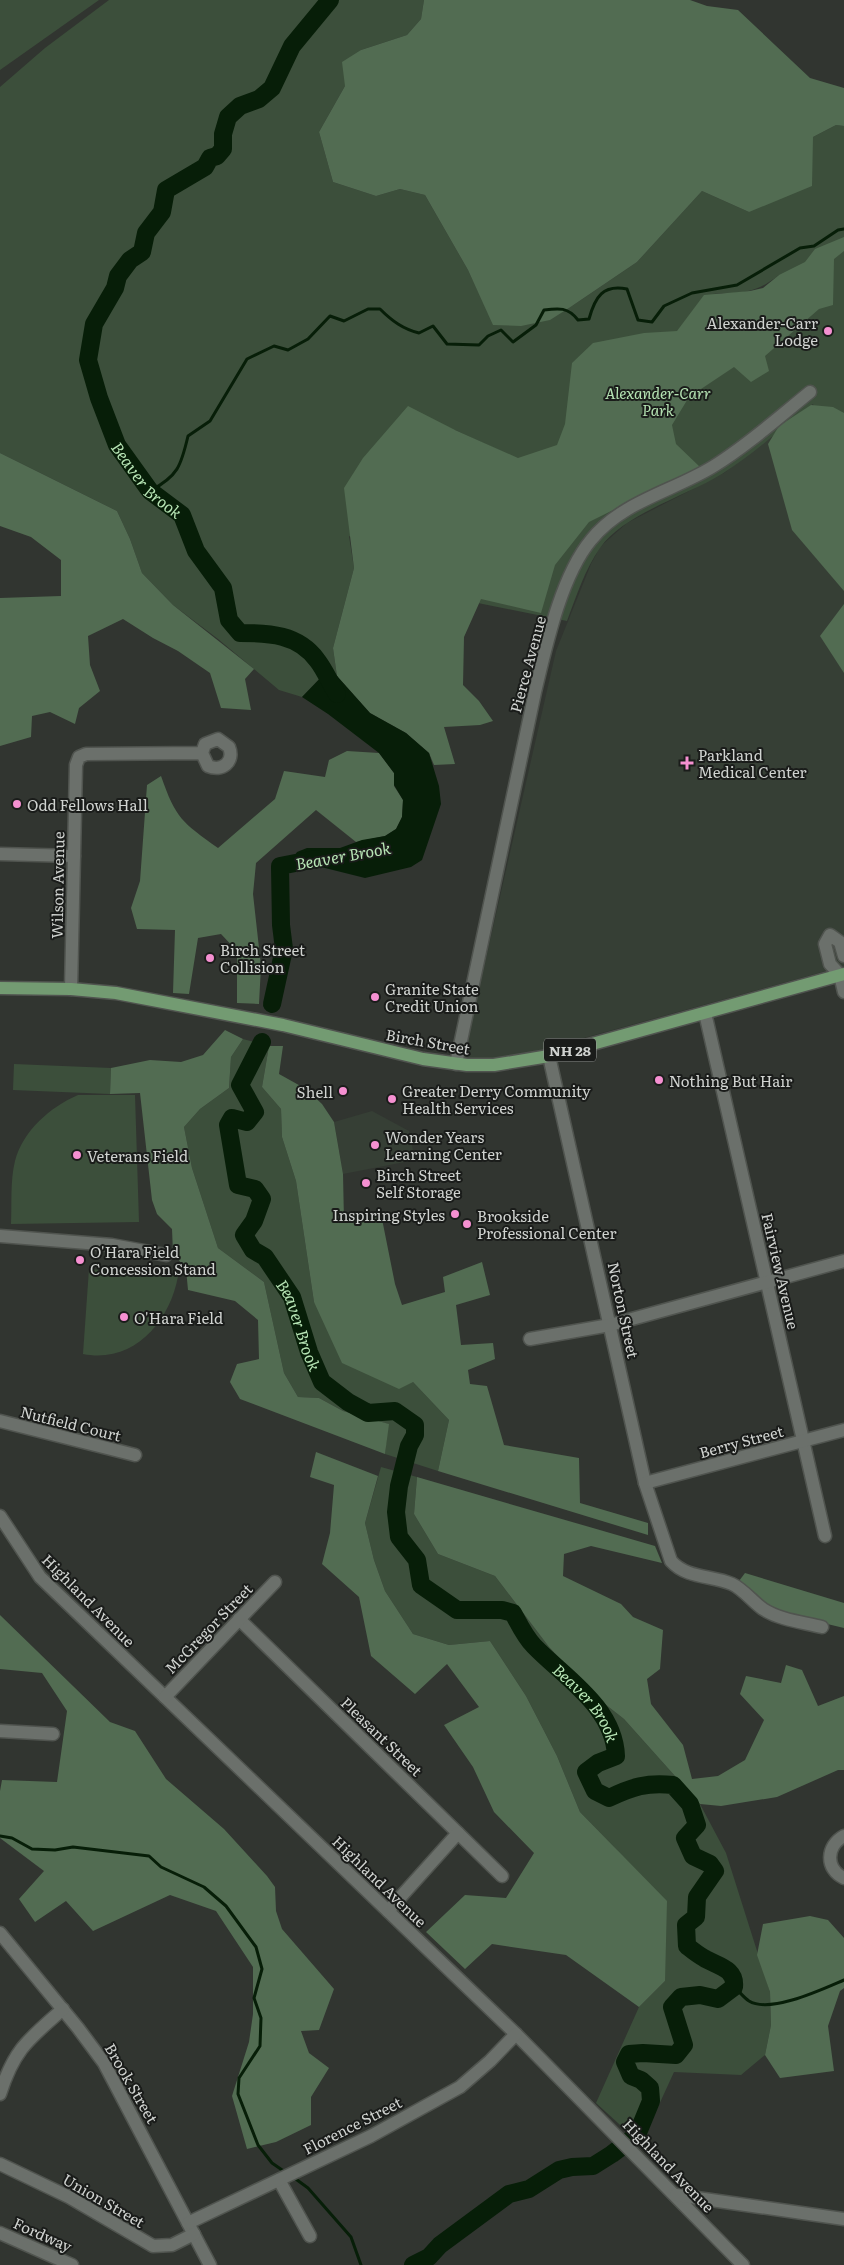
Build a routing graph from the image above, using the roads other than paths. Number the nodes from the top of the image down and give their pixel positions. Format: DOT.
graph roads {
  1 [pos="810,392"];
  2 [pos="202,753"];
  3 [pos="0,854"];
  4 [pos="74,856"];
  5 [pos="844,956"];
  6 [pos="843,972"];
  7 [pos="0,988"];
  8 [pos="71,989"];
  9 [pos="844,992"];
  10 [pos="705,1013"];
  11 [pos="549,1056"];
  12 [pos="456,1064"];
  13 [pos="0,1236"];
  14 [pos="166,1255"];
  15 [pos="844,1262"];
  16 [pos="768,1283"];
  17 [pos="610,1325"];
  18 [pos="530,1339"];
  19 [pos="0,1421"];
  20 [pos="844,1430"];
  21 [pos="802,1441"];
  22 [pos="135,1455"];
  23 [pos="646,1483"];
  24 [pos="0,1516"];
  25 [pos="825,1536"];
  26 [pos="275,1582"];
  27 [pos="238,1619"];
  28 [pos="822,1626"];
  29 [pos="165,1697"];
  30 [pos="0,1731"];
  31 [pos="53,1734"];
  32 [pos="458,1833"];
  33 [pos="844,1836"];
  34 [pos="502,1876"];
  35 [pos="844,1878"];
  36 [pos="388,1912"];
  37 [pos="0,1933"];
  38 [pos="63,2009"];
  39 [pos="516,2034"];
  40 [pos="0,2094"];
  41 [pos="0,2164"];
  42 [pos="286,2176"];
  43 [pos="676,2195"];
  44 [pos="844,2218"];
  45 [pos="191,2229"];
  46 [pos="0,2233"];
  47 [pos="310,2236"];
  48 [pos="72,2265"];
  49 [pos="210,2265"];
  50 [pos="743,2265"];
  1 -- 12 [label="street, Pierce Avenue"];
  2 -- 4 [label="street, Wilson Avenue"];
  3 -- 4 [label="street"];
  4 -- 8 [label="street, Wilson Avenue"];
  5 -- 6 [label="street"];
  6 -- 9 [label="street"];
  6 -- 10 [label="main road, Birch Street / NH 28"];
  7 -- 8 [label="main road, Birch Street / NH 28"];
  8 -- 12 [label="main road, Birch Street / NH 28"];
  10 -- 11 [label="main road, Birch Street / NH 28"];
  10 -- 16 [label="street, Fairview Avenue"];
  11 -- 12 [label="main road, Birch Street / NH 28"];
  11 -- 17 [label="street, Norton Street"];
  13 -- 14 [label="street"];
  15 -- 16 [label="street"];
  16 -- 17 [label="street"];
  16 -- 21 [label="street, Fairview Avenue"];
  17 -- 18 [label="street"];
  17 -- 23 [label="street, Norton Street"];
  19 -- 22 [label="street, Nutfield Court"];
  20 -- 21 [label="street, Berry Street"];
  21 -- 23 [label="street, Berry Street"];
  21 -- 25 [label="street, Fairview Avenue"];
  23 -- 28 [label="street, Norton Street"];
  24 -- 29 [label="street, Highland Avenue"];
  26 -- 27 [label="street, McGregor Street"];
  27 -- 29 [label="street, McGregor Street"];
  27 -- 32 [label="street, Pleasant Street"];
  29 -- 36 [label="street, Highland Avenue"];
  30 -- 31 [label="street"];
  32 -- 34 [label="street, Pleasant Street"];
  32 -- 36 [label="street"];
  33 -- 35 [label="street"];
  36 -- 39 [label="street, Highland Avenue"];
  37 -- 38 [label="street, Brook Street"];
  38 -- 40 [label="street"];
  38 -- 45 [label="street, Brook Street"];
  39 -- 42 [label="street, Florence Street"];
  39 -- 43 [label="street, Highland Avenue"];
  41 -- 45 [label="street, Union Street"];
  42 -- 45 [label="street, Florence Street"];
  42 -- 47 [label="street"];
  43 -- 44 [label="street"];
  43 -- 50 [label="street, Highland Avenue"];
  45 -- 49 [label="street, Brook Street"];
  46 -- 48 [label="street, Fordway"];
}
